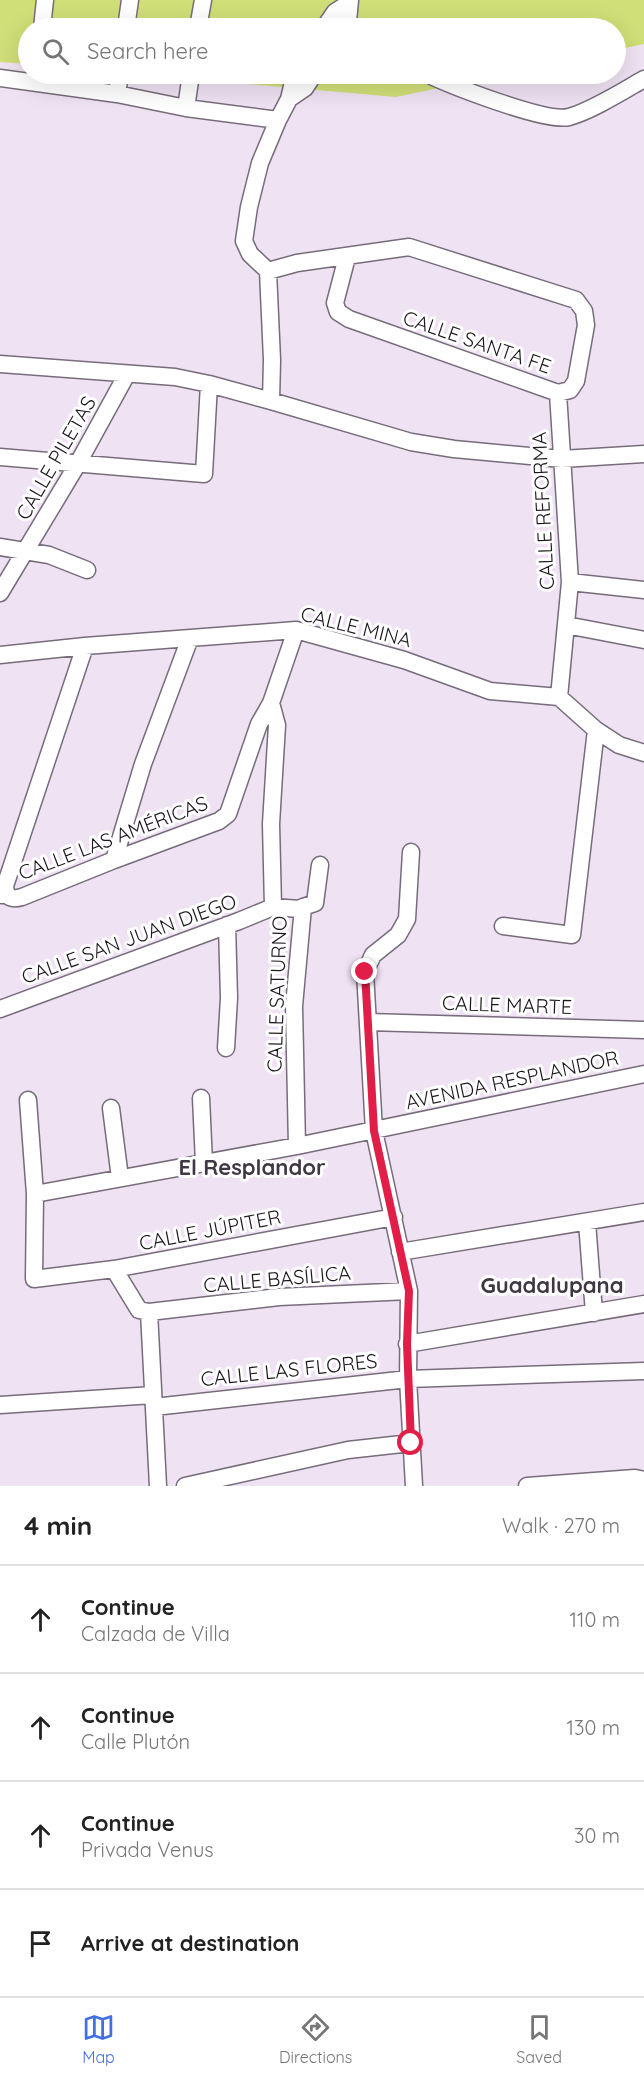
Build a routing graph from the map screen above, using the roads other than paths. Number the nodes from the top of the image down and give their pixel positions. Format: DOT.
graph roads {
  1 [pos="45,0"];
  2 [pos="130,0"];
  3 [pos="203,0"];
  4 [pos="349,1"];
  5 [pos="43,18"];
  6 [pos="127,18"];
  7 [pos="200,18"];
  8 [pos="331,18"];
  9 [pos="349,18"];
  10 [pos="0,78"];
  11 [pos="18,78"];
  12 [pos="644,80"];
  13 [pos="64,84"];
  14 [pos="118,84"];
  15 [pos="190,84"];
  16 [pos="293,84"];
  17 [pos="308,84"];
  18 [pos="450,84"];
  19 [pos="117,94"];
  20 [pos="289,99"];
  21 [pos="186,108"];
  22 [pos="278,120"];
  23 [pos="347,257"];
  24 [pos="268,271"];
  25 [pos="0,364"];
  26 [pos="127,374"];
  27 [pos="210,384"];
  28 [pos="558,393"];
  29 [pos="271,401"];
  30 [pos="644,454"];
  31 [pos="0,457"];
  32 [pos="562,459"];
  33 [pos="77,465"];
  34 [pos="0,547"];
  35 [pos="27,551"];
  36 [pos="87,570"];
  37 [pos="570,582"];
  38 [pos="644,590"];
  39 [pos="0,593"];
  40 [pos="566,625"];
  41 [pos="296,630"];
  42 [pos="190,638"];
  43 [pos="644,640"];
  44 [pos="85,646"];
  45 [pos="0,655"];
  46 [pos="559,697"];
  47 [pos="271,703"];
  48 [pos="596,730"];
  49 [pos="644,753"];
  50 [pos="411,852"];
  51 [pos="114,860"];
  52 [pos="320,865"];
  53 [pos="2,893"];
  54 [pos="273,907"];
  55 [pos="303,907"];
  56 [pos="227,925"];
  57 [pos="503,926"];
  58 [pos="0,1009"];
  59 [pos="368,1022"];
  60 [pos="644,1030"];
  61 [pos="226,1048"];
  62 [pos="644,1074"];
  63 [pos="201,1098"];
  64 [pos="28,1100"];
  65 [pos="111,1108"];
  66 [pos="374,1131"];
  67 [pos="297,1146"];
  68 [pos="204,1163"];
  69 [pos="120,1178"];
  70 [pos="35,1194"];
  71 [pos="644,1214"];
  72 [pos="394,1217"];
  73 [pos="587,1222"];
  74 [pos="400,1252"];
  75 [pos="114,1269"];
  76 [pos="409,1291"];
  77 [pos="644,1304"];
  78 [pos="149,1312"];
  79 [pos="594,1313"];
  80 [pos="407,1344"];
  81 [pos="644,1371"];
  82 [pos="408,1379"];
  83 [pos="154,1401"];
  84 [pos="0,1405"];
  85 [pos="411,1443"];
  86 [pos="644,1480"];
  87 [pos="158,1486"];
  88 [pos="185,1486"];
  89 [pos="414,1486"];
  90 [pos="527,1486"];
  1 -- 5 [label="street"];
  2 -- 6 [label="street"];
  3 -- 7 [label="street"];
  4 -- 8 [label="street"];
  4 -- 9 [label="street"];
  10 -- 11 [label="street"];
  12 -- 18 [label="street"];
  13 -- 19 [label="street"];
  14 -- 19 [label="street"];
  15 -- 21 [label="street"];
  16 -- 20 [label="street"];
  17 -- 20 [label="street"];
  19 -- 21 [label="street"];
  20 -- 22 [label="street"];
  21 -- 22 [label="street"];
  22 -- 24 [label="street"];
  23 -- 24 [label="street"];
  23 -- 28 [label="street, CALLE SANTA FE"];
  23 -- 28 [label="street, CALLE SANTA FE"];
  24 -- 29 [label="street"];
  25 -- 26 [label="street"];
  26 -- 27 [label="street"];
  26 -- 33 [label="street, CALLE PILETAS"];
  27 -- 29 [label="street"];
  27 -- 33 [label="street"];
  28 -- 32 [label="street, CALLE REFORMA"];
  29 -- 32 [label="street"];
  30 -- 32 [label="street"];
  31 -- 33 [label="street"];
  32 -- 37 [label="street, CALLE REFORMA"];
  33 -- 35 [label="street, CALLE PILETAS"];
  34 -- 35 [label="street"];
  35 -- 36 [label="street"];
  35 -- 39 [label="street, CALLE PILETAS"];
  37 -- 38 [label="street"];
  37 -- 40 [label="street, CALLE REFORMA"];
  40 -- 43 [label="street"];
  40 -- 46 [label="street, CALLE REFORMA"];
  41 -- 42 [label="street, CALLE MINA"];
  41 -- 46 [label="street, CALLE MINA"];
  41 -- 47 [label="street, CALLE LAS AMÉRICAS"];
  42 -- 44 [label="street, CALLE MINA"];
  42 -- 51 [label="street"];
  44 -- 45 [label="street, CALLE MINA"];
  44 -- 53 [label="street"];
  46 -- 48 [label="street"];
  47 -- 51 [label="street, CALLE LAS AMÉRICAS"];
  47 -- 54 [label="street"];
  48 -- 49 [label="street"];
  48 -- 57 [label="street"];
  50 -- 59 [label="street"];
  51 -- 53 [label="street, CALLE LAS AMÉRICAS"];
  52 -- 55 [label="street"];
  54 -- 55 [label="street, CALLE SATURNO"];
  54 -- 56 [label="street, CALLE SAN JUAN DIEGO"];
  55 -- 67 [label="street, CALLE SATURNO"];
  56 -- 58 [label="street, CALLE SAN JUAN DIEGO"];
  56 -- 61 [label="street"];
  59 -- 60 [label="street, CALLE MARTE"];
  59 -- 66 [label="street"];
  62 -- 66 [label="street, AVENIDA RESPLANDOR"];
  63 -- 68 [label="street"];
  64 -- 70 [label="street"];
  65 -- 69 [label="street"];
  66 -- 67 [label="street, AVENIDA RESPLANDOR"];
  66 -- 72 [label="street"];
  67 -- 68 [label="street, AVENIDA RESPLANDOR"];
  68 -- 69 [label="street, AVENIDA RESPLANDOR"];
  69 -- 70 [label="street, AVENIDA RESPLANDOR"];
  70 -- 75 [label="street, CALLE JÚPITER"];
  71 -- 73 [label="street"];
  72 -- 74 [label="street"];
  72 -- 75 [label="street, CALLE JÚPITER"];
  73 -- 74 [label="street"];
  73 -- 79 [label="street"];
  74 -- 76 [label="street"];
  75 -- 78 [label="street"];
  76 -- 78 [label="street, CALLE BASÍLICA"];
  76 -- 80 [label="street"];
  77 -- 79 [label="street"];
  78 -- 83 [label="street"];
  79 -- 80 [label="street"];
  80 -- 82 [label="street"];
  81 -- 82 [label="street, CALLE LAS FLORES"];
  82 -- 83 [label="street, CALLE LAS FLORES"];
  82 -- 85 [label="street"];
  83 -- 84 [label="street, CALLE LAS FLORES"];
  83 -- 87 [label="street"];
  85 -- 88 [label="street"];
  85 -- 89 [label="street"];
  86 -- 90 [label="street"];
}
